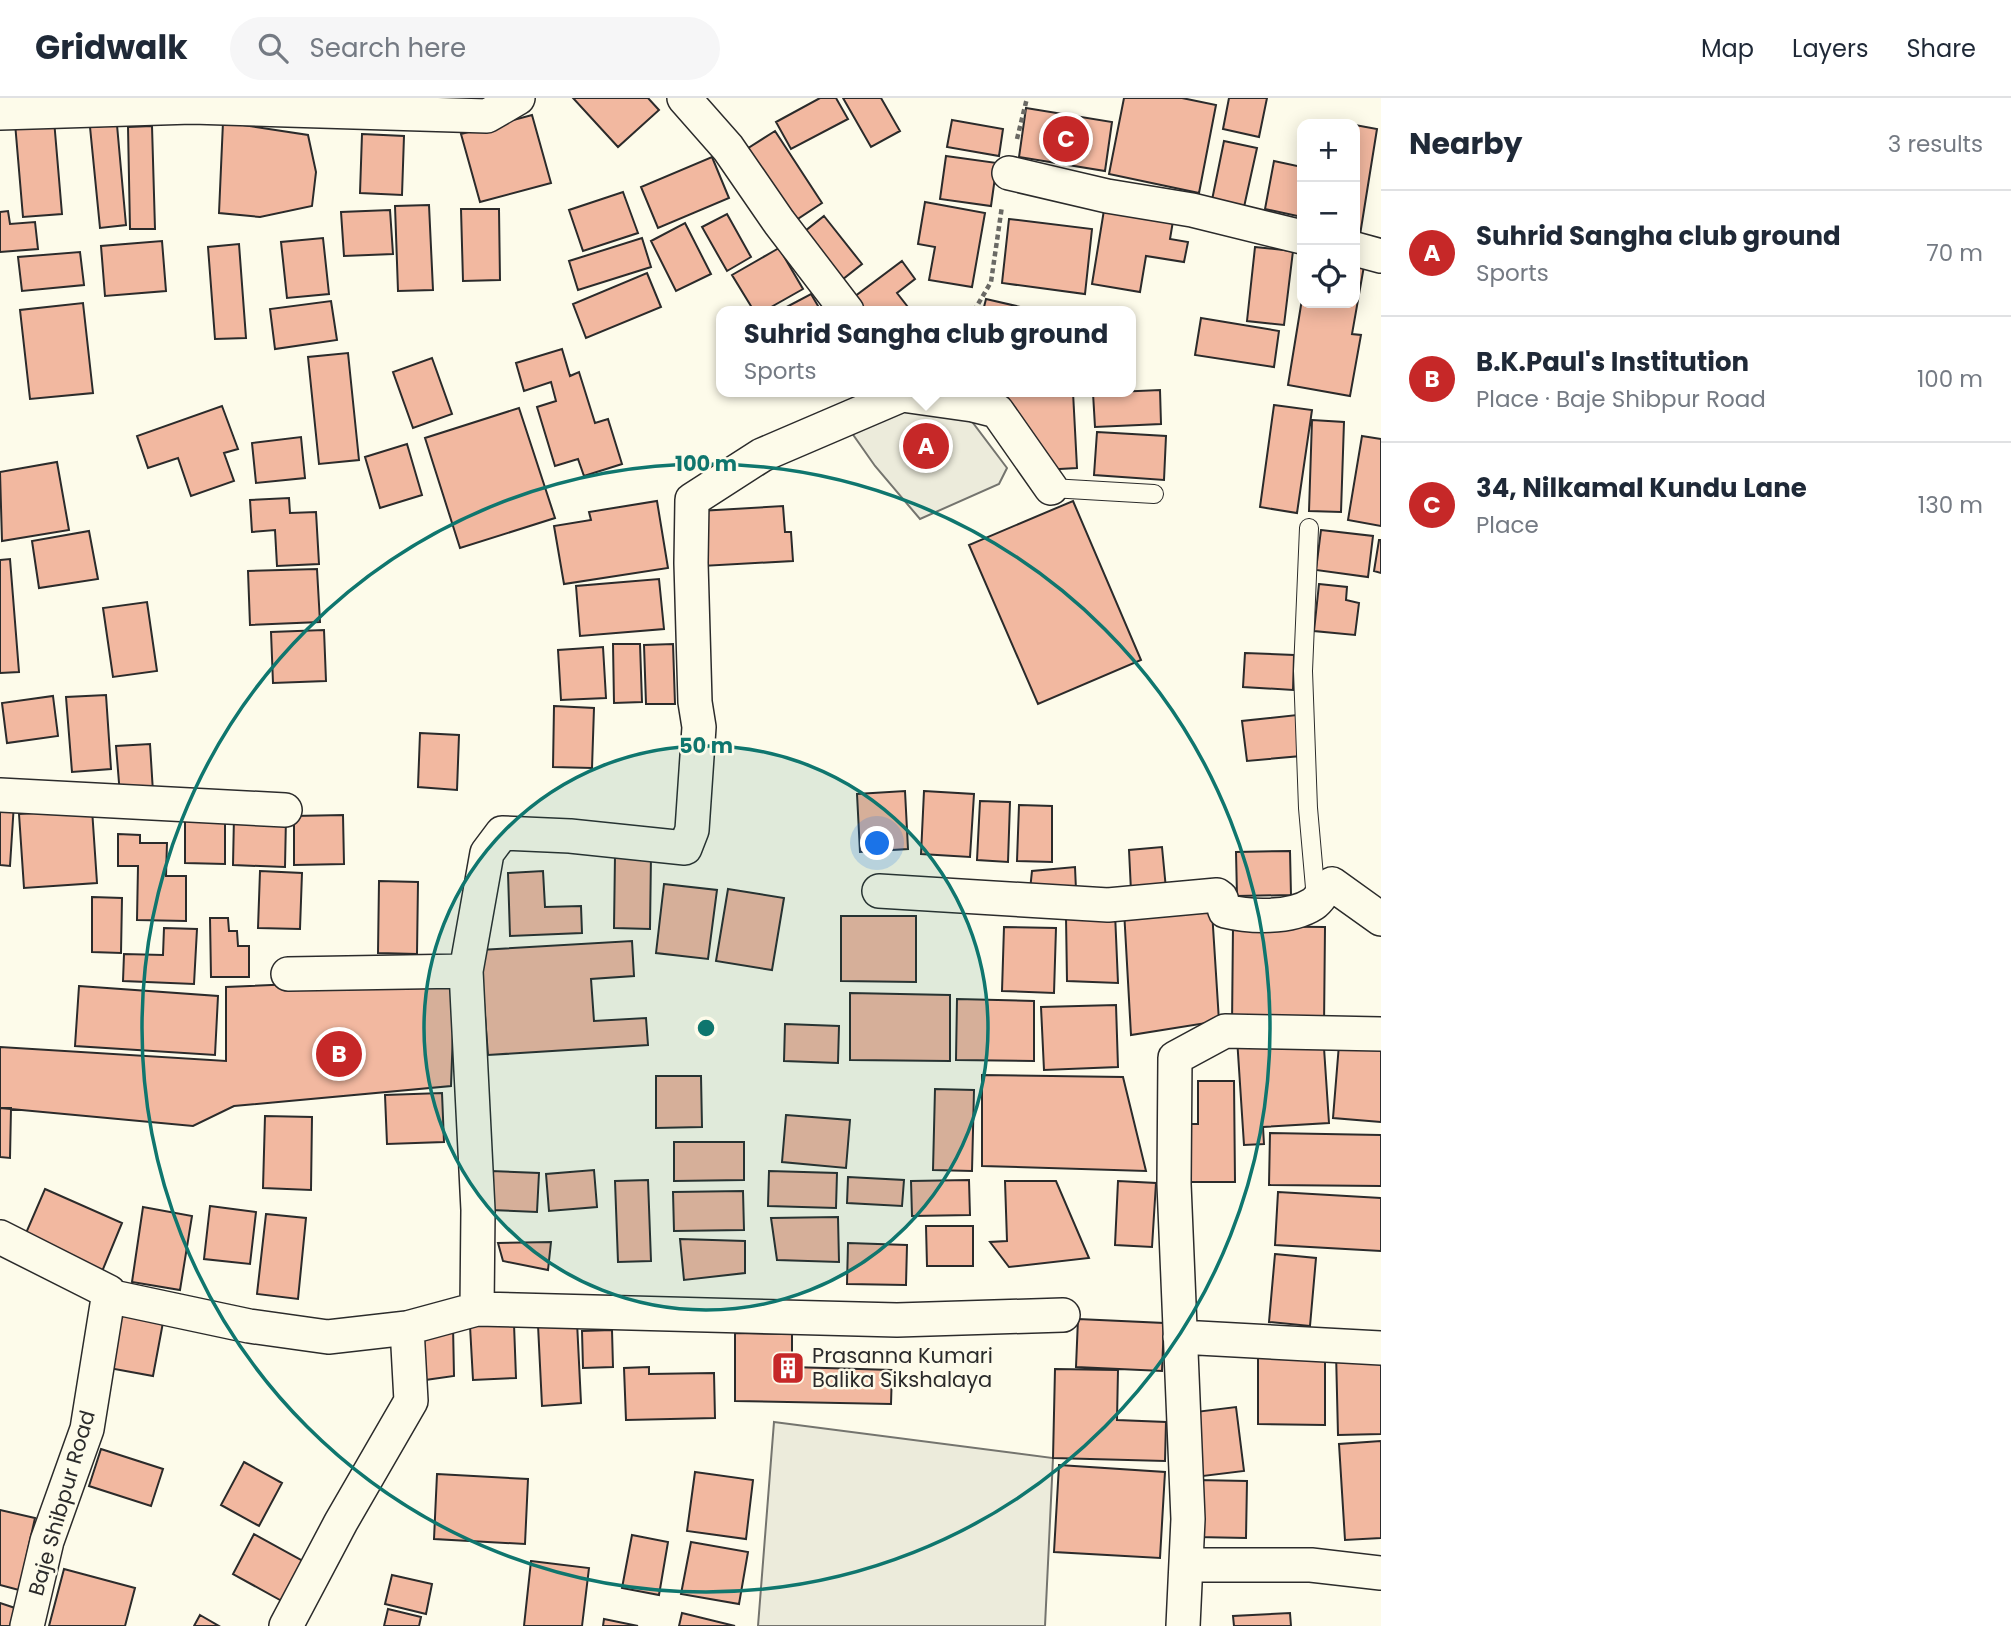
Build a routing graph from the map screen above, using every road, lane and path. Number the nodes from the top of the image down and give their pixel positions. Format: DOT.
graph roads {
  1 [pos="517,98"];
  2 [pos="684,98"];
  3 [pos="356,105"];
  4 [pos="0,113"];
  5 [pos="1009,173"];
  6 [pos="1297,236"];
  7 [pos="1360,250"];
  8 [pos="1381,256"];
  9 [pos="843,306"];
  10 [pos="894,397"];
  11 [pos="921,397"];
  12 [pos="1051,488"];
  13 [pos="1154,494"];
  14 [pos="1309,528"];
  15 [pos="0,795"];
  16 [pos="285,810"];
  17 [pos="879,891"];
  18 [pos="1317,902"];
  19 [pos="1381,919"];
  20 [pos="466,971"];
  21 [pos="288,974"];
  22 [pos="1381,1034"];
  23 [pos="0,1237"];
  24 [pos="108,1296"];
  25 [pos="477,1309"];
  26 [pos="1063,1315"];
  27 [pos="407,1328"];
  28 [pos="1180,1337"];
  29 [pos="1381,1348"];
  30 [pos="1186,1565"];
  31 [pos="1381,1573"];
  32 [pos="27,1626"];
  33 [pos="286,1626"];
  34 [pos="1183,1626"];
  1 -- 3 [label="street"];
  2 -- 9 [label="street"];
  3 -- 4 [label="street"];
  5 -- 6 [label="street"];
  7 -- 8 [label="street"];
  10 -- 20 [label="street"];
  11 -- 12 [label="street"];
  12 -- 13 [label="lane"];
  14 -- 18 [label="lane"];
  15 -- 16 [label="street"];
  17 -- 18 [label="street"];
  18 -- 19 [label="street"];
  20 -- 21 [label="street"];
  20 -- 25 [label="street"];
  22 -- 28 [label="street"];
  23 -- 24 [label="street"];
  24 -- 27 [label="street"];
  24 -- 32 [label="street, Baje Shibpur Road"];
  25 -- 26 [label="street"];
  25 -- 27 [label="street"];
  27 -- 33 [label="street"];
  28 -- 29 [label="street"];
  28 -- 30 [label="street"];
  30 -- 31 [label="street"];
  30 -- 34 [label="street"];
}
